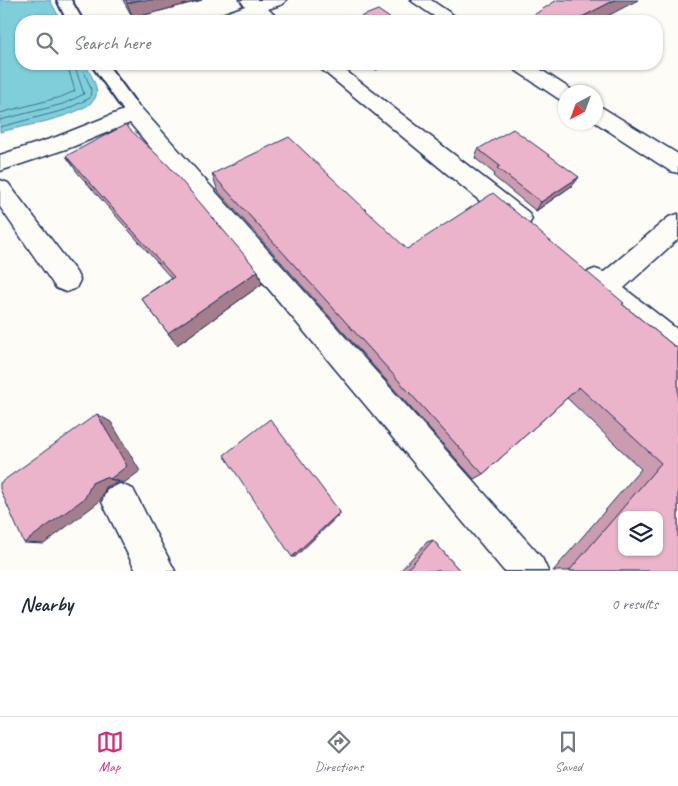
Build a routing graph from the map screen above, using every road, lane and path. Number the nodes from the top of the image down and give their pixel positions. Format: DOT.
graph roads {
  1 [pos="64,0"];
  2 [pos="277,0"];
  3 [pos="420,0"];
  4 [pos="252,4"];
  5 [pos="72,15"];
  6 [pos="231,15"];
  7 [pos="265,15"];
  8 [pos="444,15"];
  9 [pos="103,70"];
  10 [pos="332,70"];
  11 [pos="528,70"];
  12 [pos="558,89"];
  13 [pos="134,113"];
  14 [pos="603,117"];
  15 [pos="0,163"];
  16 [pos="678,165"];
  17 [pos="0,189"];
  18 [pos="678,224"];
  19 [pos="535,232"];
  20 [pos="581,270"];
  21 [pos="66,280"];
  22 [pos="605,288"];
  23 [pos="678,348"];
  24 [pos="120,502"];
  25 [pos="156,571"];
  26 [pos="529,571"];
  1 -- 5 [label="lane"];
  2 -- 4 [label="street"];
  3 -- 8 [label="street"];
  4 -- 6 [label="street"];
  4 -- 7 [label="street"];
  9 -- 13 [label="lane"];
  10 -- 19 [label="street"];
  11 -- 12 [label="street"];
  13 -- 15 [label="street"];
  13 -- 26 [label="street"];
  14 -- 16 [label="street"];
  17 -- 21 [label="street"];
  18 -- 22 [label="street"];
  20 -- 22 [label="street"];
  22 -- 23 [label="street"];
  24 -- 25 [label="street"];
}
